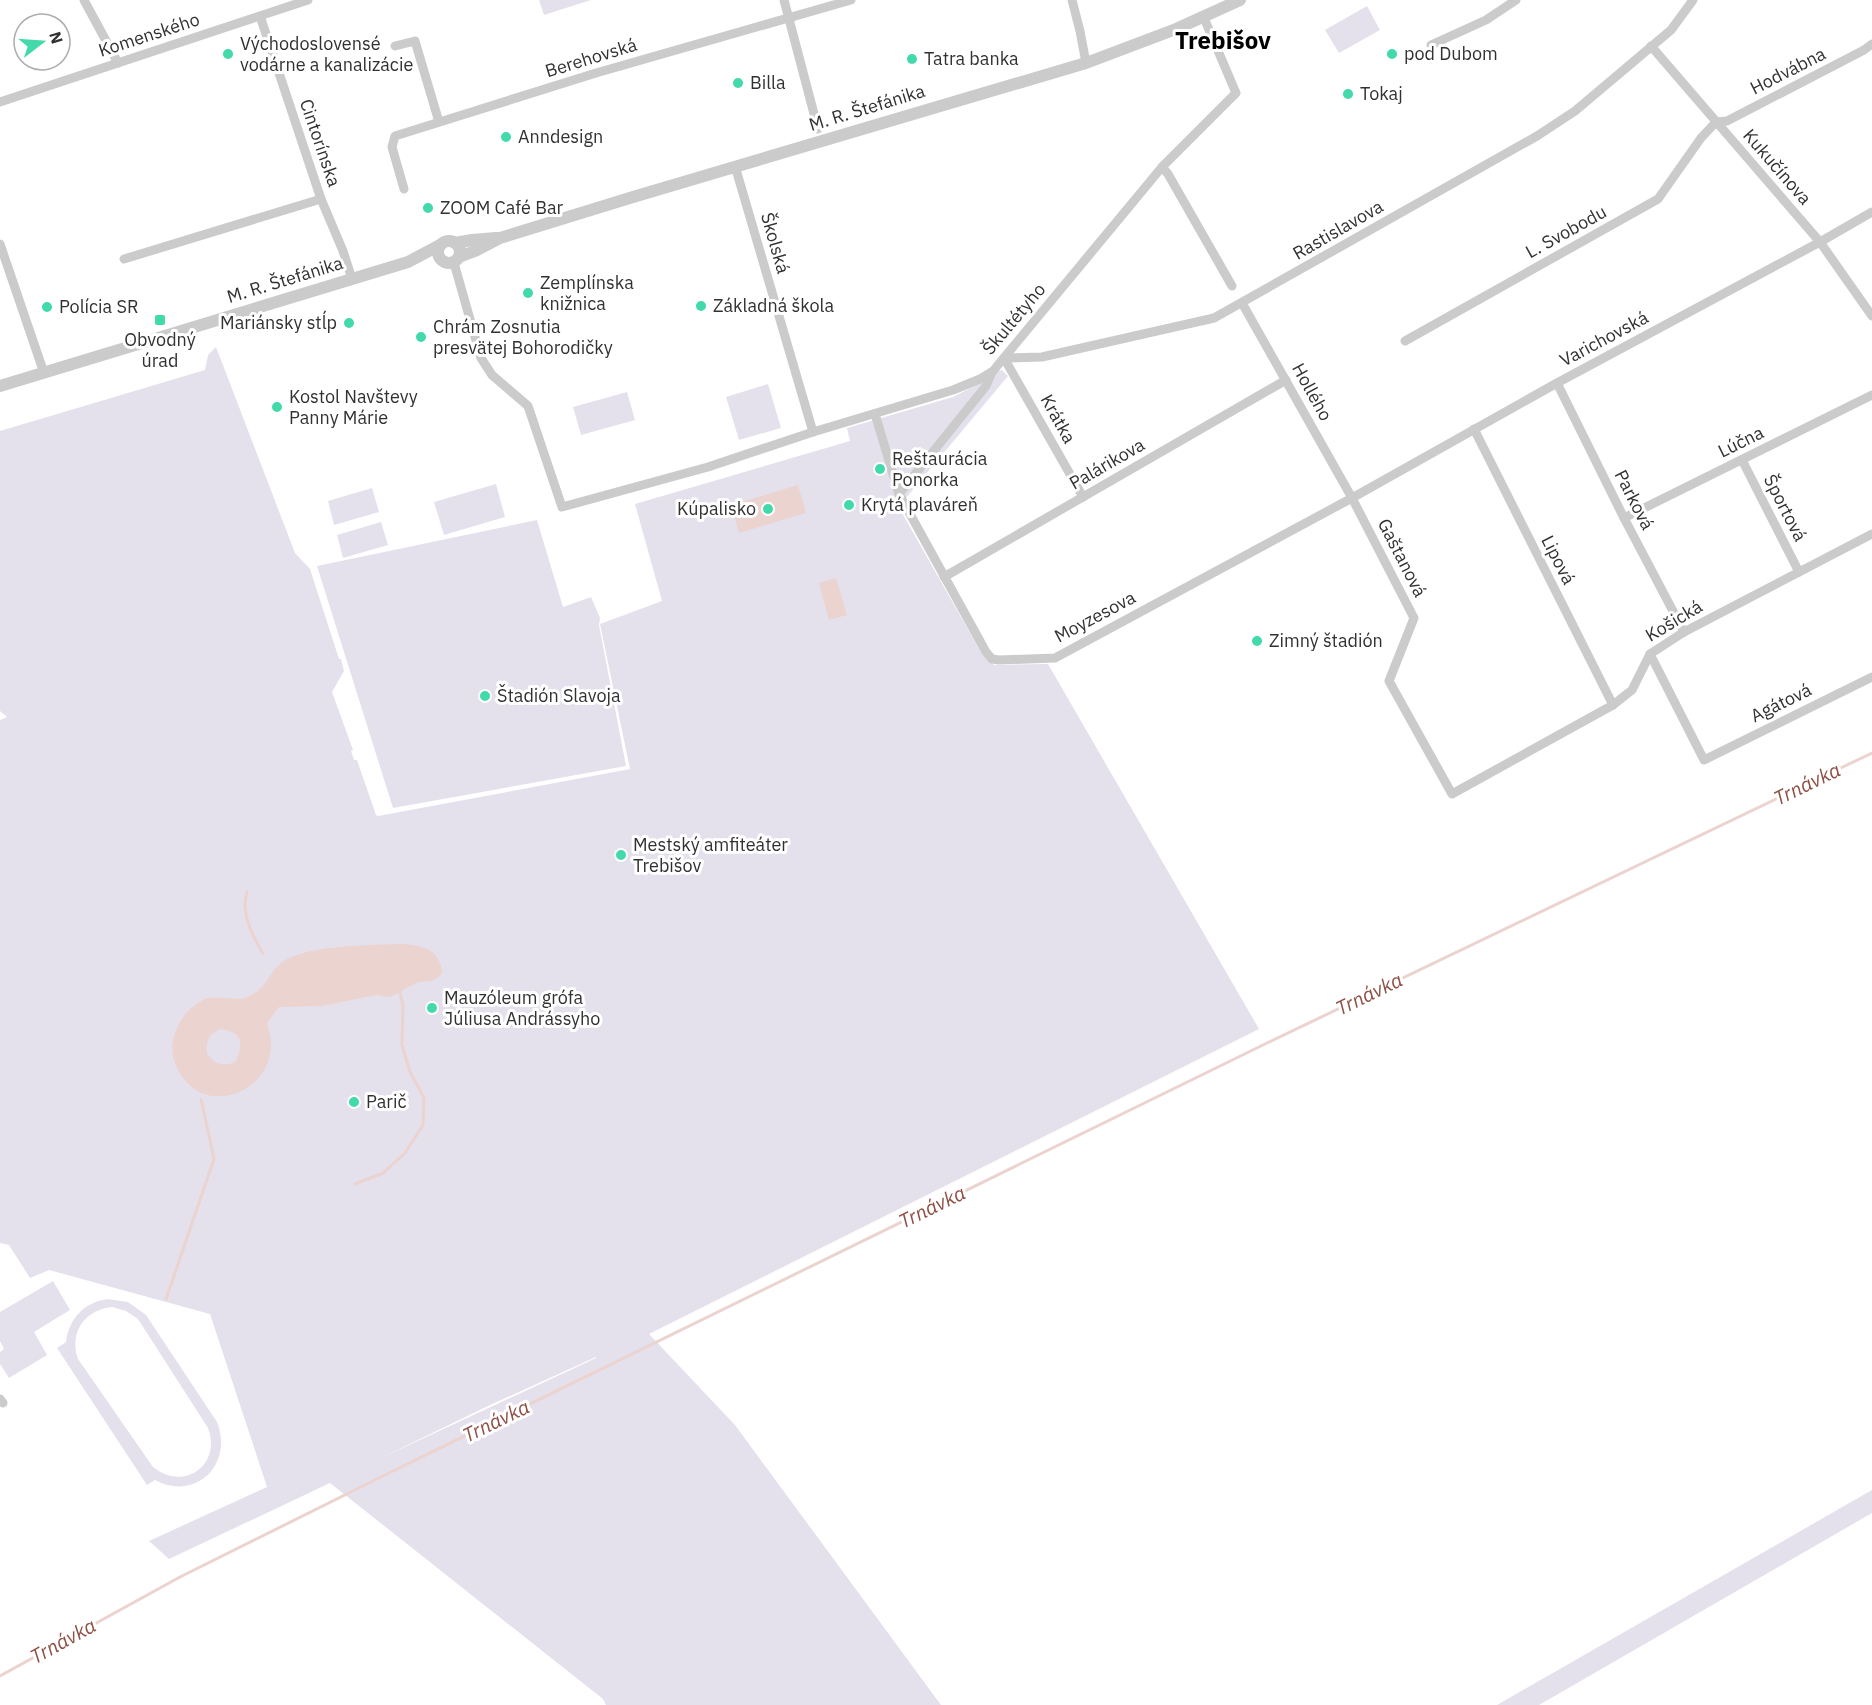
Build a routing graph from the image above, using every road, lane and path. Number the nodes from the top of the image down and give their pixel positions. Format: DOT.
graph roads {
  1 [pos="84,0"];
  2 [pos="308,0"];
  3 [pos="784,0"];
  4 [pos="851,0"];
  5 [pos="1071,0"];
  6 [pos="1240,0"];
  7 [pos="1516,0"];
  8 [pos="1693,0"];
  9 [pos="260,16"];
  10 [pos="789,17"];
  11 [pos="1204,18"];
  12 [pos="1872,44"];
  13 [pos="1431,45"];
  14 [pos="395,46"];
  15 [pos="1651,46"];
  16 [pos="118,63"];
  17 [pos="1086,63"];
  18 [pos="0,102"];
  19 [pos="439,122"];
  20 [pos="1716,122"];
  21 [pos="818,129"];
  22 [pos="735,166"];
  23 [pos="1162,167"];
  24 [pos="404,189"];
  25 [pos="321,198"];
  26 [pos="1872,212"];
  27 [pos="500,238"];
  28 [pos="1820,242"];
  29 [pos="455,243"];
  30 [pos="0,244"];
  31 [pos="440,245"];
  32 [pos="124,259"];
  33 [pos="453,261"];
  34 [pos="408,262"];
  35 [pos="352,279"];
  36 [pos="1232,286"];
  37 [pos="1242,303"];
  38 [pos="1872,316"];
  39 [pos="1405,342"];
  40 [pos="1004,358"];
  41 [pos="993,371"];
  42 [pos="44,373"];
  43 [pos="1286,380"];
  44 [pos="1557,383"];
  45 [pos="0,386"];
  46 [pos="1872,395"];
  47 [pos="874,414"];
  48 [pos="1474,429"];
  49 [pos="813,432"];
  50 [pos="1742,460"];
  51 [pos="899,494"];
  52 [pos="1083,497"];
  53 [pos="1352,498"];
  54 [pos="1624,518"];
  55 [pos="1872,534"];
  56 [pos="1799,572"];
  57 [pos="945,577"];
  58 [pos="1684,632"];
  59 [pos="1650,654"];
  60 [pos="1872,676"];
  61 [pos="1614,705"];
  62 [pos="1452,794"];
  1 -- 16 [label="street"];
  2 -- 9 [label="street, Komenského"];
  3 -- 10 [label="street"];
  4 -- 10 [label="street, Berehovská"];
  5 -- 17 [label="street"];
  6 -- 11 [label="street, M. R. Štefánika"];
  7 -- 13 [label="street"];
  8 -- 15 [label="street, Rastislavova"];
  9 -- 16 [label="street, Komenského"];
  9 -- 25 [label="street, Cintorínska"];
  10 -- 19 [label="street, Berehovská"];
  10 -- 21 [label="street"];
  11 -- 17 [label="street, M. R. Štefánika"];
  11 -- 23 [label="street, Škultétyho"];
  12 -- 20 [label="street, Hodvábna"];
  14 -- 19 [label="street"];
  15 -- 20 [label="street, Kukučínova"];
  15 -- 37 [label="street, Rastislavova"];
  16 -- 18 [label="street, Komenského"];
  17 -- 22 [label="street, M. R. Štefánika"];
  19 -- 24 [label="street, Berehovská"];
  20 -- 28 [label="street, Kukučínova"];
  20 -- 39 [label="street, L. Svobodu"];
  22 -- 27 [label="street, M. R. Štefánika"];
  22 -- 49 [label="street, Školská"];
  23 -- 36 [label="street"];
  23 -- 40 [label="street, Škultétyho"];
  25 -- 32 [label="street"];
  25 -- 35 [label="street, Cintorínska"];
  26 -- 28 [label="street, Varichovská"];
  27 -- 29 [label="street, M. R. Štefánika"];
  27 -- 33 [label="street, M. R. Štefánika"];
  28 -- 38 [label="street, Kukučínova"];
  28 -- 44 [label="street, Varichovská"];
  29 -- 31 [label="street"];
  29 -- 33 [label="street"];
  30 -- 42 [label="street"];
  31 -- 33 [label="street"];
  31 -- 34 [label="street, M. R. Štefánika"];
  33 -- 34 [label="street, M. R. Štefánika"];
  33 -- 49 [label="street, Škultétyho"];
  34 -- 35 [label="street, M. R. Štefánika"];
  35 -- 42 [label="street, M. R. Štefánika"];
  37 -- 40 [label="street, Rastislavova"];
  37 -- 43 [label="street, Hollého"];
  40 -- 41 [label="street, Škultétyho"];
  40 -- 52 [label="street, Krátka"];
  41 -- 47 [label="street, Škultétyho"];
  41 -- 51 [label="street"];
  42 -- 45 [label="street, M. R. Štefánika"];
  43 -- 52 [label="street, Palárikova"];
  43 -- 53 [label="street, Hollého"];
  44 -- 48 [label="street, Varichovská"];
  44 -- 54 [label="street, Parková"];
  46 -- 50 [label="street, Lúčna"];
  47 -- 49 [label="street, Škultétyho"];
  47 -- 51 [label="street, Moyzesova"];
  48 -- 53 [label="street, Varichovská"];
  48 -- 61 [label="street, Lipová"];
  50 -- 54 [label="street, Lúčna"];
  50 -- 56 [label="street, Športová"];
  51 -- 57 [label="street, Moyzesova"];
  52 -- 57 [label="street, Palárikova"];
  53 -- 57 [label="street, Moyzesova"];
  53 -- 62 [label="street, Gaštanová"];
  54 -- 58 [label="street, Parková"];
  55 -- 56 [label="street, Košická"];
  56 -- 58 [label="street, Košická"];
  58 -- 59 [label="street, Košická"];
  59 -- 60 [label="street, Agátová"];
  59 -- 61 [label="street, Košická"];
  61 -- 62 [label="street, Košická"];
}
